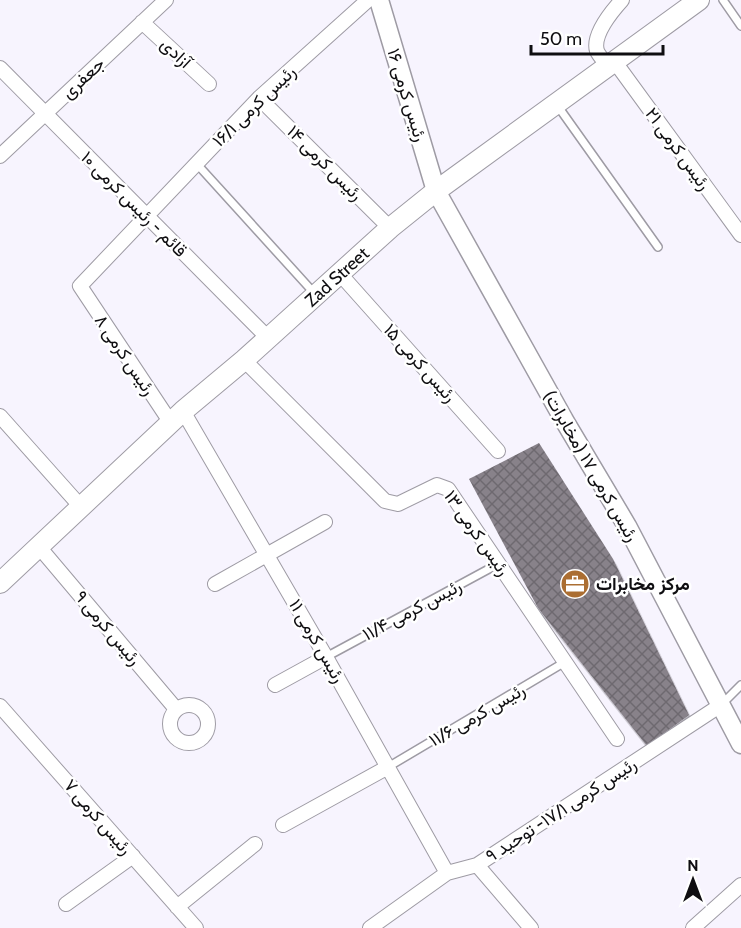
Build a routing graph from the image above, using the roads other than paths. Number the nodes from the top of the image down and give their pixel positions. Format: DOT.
graph roads {
  1 [pos="166,0"];
  2 [pos="368,0"];
  3 [pos="379,0"];
  4 [pos="622,0"];
  5 [pos="699,0"];
  6 [pos="723,0"];
  7 [pos="142,22"];
  8 [pos="741,26"];
  9 [pos="612,65"];
  10 [pos="0,68"];
  11 [pos="209,84"];
  12 [pos="259,98"];
  13 [pos="557,105"];
  14 [pos="45,114"];
  15 [pos="0,156"];
  16 [pos="196,163"];
  17 [pos="436,190"];
  18 [pos="146,217"];
  19 [pos="390,228"];
  20 [pos="741,235"];
  21 [pos="658,247"];
  22 [pos="341,275"];
  23 [pos="80,286"];
  24 [pos="316,296"];
  25 [pos="269,339"];
  26 [pos="244,360"];
  27 [pos="0,416"];
  28 [pos="177,417"];
  29 [pos="498,451"];
  30 [pos="82,508"];
  31 [pos="325,522"];
  32 [pos="40,548"];
  33 [pos="266,553"];
  34 [pos="498,564"];
  35 [pos="0,583"];
  36 [pos="215,584"];
  37 [pos="326,657"];
  38 [pos="565,662"];
  39 [pos="276,685"];
  40 [pos="741,685"];
  41 [pos="721,705"];
  42 [pos="0,706"];
  43 [pos="176,709"];
  44 [pos="617,739"];
  45 [pos="741,744"];
  46 [pos="388,767"];
  47 [pos="283,825"];
  48 [pos="255,844"];
  49 [pos="133,856"];
  50 [pos="477,865"];
  51 [pos="447,873"];
  52 [pos="741,885"];
  53 [pos="66,904"];
  54 [pos="177,906"];
  55 [pos="196,928"];
  56 [pos="370,928"];
  57 [pos="531,928"];
  58 [pos="693,928"];
  1 -- 7 [label="street, جعفری"];
  2 -- 12 [label="street, رئیس کرمی ۱۶/۱"];
  3 -- 17 [label="street, رئیس کرمی ۱۶"];
  4 -- 9 [label="street, رئیس کرمی ۲۱"];
  5 -- 9 [label="main road, Zad Street"];
  6 -- 8 [label="lane"];
  7 -- 11 [label="street, آزادی"];
  7 -- 14 [label="street, جعفری"];
  9 -- 13 [label="main road, Zad Street"];
  9 -- 20 [label="street, رئیس کرمی ۲۱"];
  10 -- 14 [label="street, قائم - رئیس کرمی ۱۰"];
  12 -- 16 [label="street, رئیس کرمی ۱۶/۱"];
  12 -- 19 [label="street, رئیس کرمی ۱۴"];
  13 -- 17 [label="main road, Zad Street"];
  13 -- 21 [label="lane"];
  14 -- 15 [label="street, جعفری"];
  14 -- 18 [label="street, قائم - رئیس کرمی ۱۰"];
  16 -- 18 [label="street, رئیس کرمی ۱۶/۱"];
  16 -- 24 [label="lane"];
  17 -- 19 [label="main road, Zad Street"];
  17 -- 41 [label="street, رئیس کرمی ۱۷ (مخابرات)"];
  18 -- 23 [label="street, رئیس کرمی ۱۶/۱"];
  18 -- 25 [label="street, قائم - رئیس کرمی ۱۰"];
  19 -- 22 [label="main road, Zad Street"];
  22 -- 24 [label="main road, Zad Street"];
  22 -- 29 [label="street, رئیس کرمی ۱۵"];
  23 -- 28 [label="street, رئیس کرمی ۸"];
  24 -- 25 [label="main road, Zad Street"];
  25 -- 26 [label="main road, Zad Street"];
  26 -- 28 [label="main road, Zad Street"];
  26 -- 34 [label="street, رئیس کرمی ۱۳"];
  27 -- 30 [label="street"];
  28 -- 30 [label="main road, Zad Street"];
  28 -- 33 [label="street, رئیس کرمی ۱۱"];
  30 -- 32 [label="main road, Zad Street"];
  31 -- 33 [label="street"];
  32 -- 35 [label="main road, Zad Street"];
  32 -- 43 [label="street, رئیس کرمی ۹"];
  33 -- 36 [label="street"];
  33 -- 37 [label="street, رئیس کرمی ۱۱"];
  34 -- 37 [label="lane, رئیس کرمی ۱۱/۴"];
  34 -- 38 [label="street, رئیس کرمی ۱۳"];
  37 -- 39 [label="street"];
  37 -- 46 [label="street, رئیس کرمی ۱۱"];
  38 -- 44 [label="street, رئیس کرمی ۱۳"];
  38 -- 46 [label="lane, رئیس کرمی ۱۱/۶"];
  40 -- 41 [label="lane"];
  41 -- 45 [label="street, رئیس کرمی ۱۷ (مخابرات)"];
  41 -- 50 [label="street, رئیس کرمی ۱۷/۱- توحید ۹"];
  42 -- 49 [label="street, رئیس کرمی ۷"];
  46 -- 47 [label="street"];
  46 -- 51 [label="street, رئیس کرمی ۱۱"];
  48 -- 54 [label="street"];
  49 -- 53 [label="street"];
  49 -- 54 [label="street, رئیس کرمی ۷"];
  50 -- 51 [label="street, رئیس کرمی ۱۷/۱- توحید ۹"];
  50 -- 57 [label="street"];
  51 -- 56 [label="street, رئیس کرمی ۱۷/۱- توحید ۹"];
  52 -- 58 [label="street"];
  54 -- 55 [label="street, رئیس کرمی ۷"];
}
